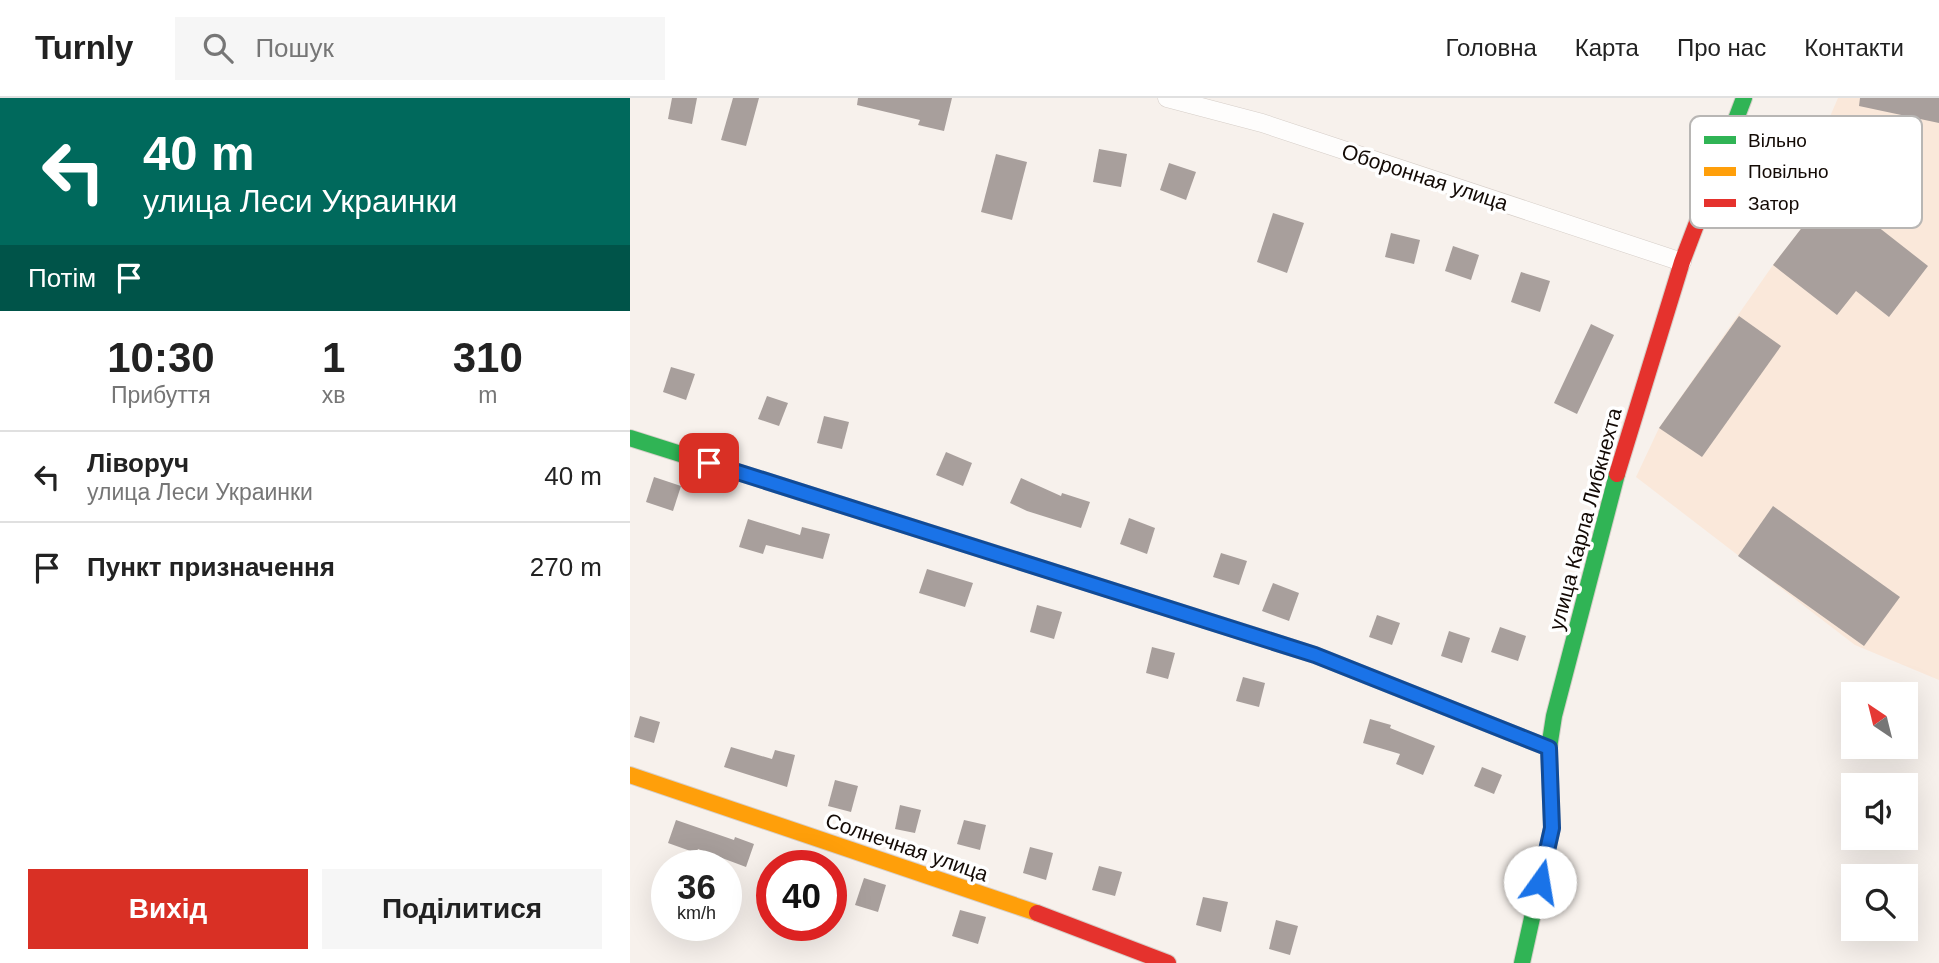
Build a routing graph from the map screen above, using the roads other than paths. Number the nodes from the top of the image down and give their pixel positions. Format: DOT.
graph roads {
  1 [pos="1167,98"];
  2 [pos="1745,98"];
  3 [pos="1738,116"];
  4 [pos="1695,228"];
  5 [pos="1682,262"];
  6 [pos="630,438"];
  7 [pos="1549,748"];
  8 [pos="630,775"];
  9 [pos="1168,963"];
  10 [pos="1522,963"];
  1 -- 5 [label="street, Оборонная улица"];
  2 -- 3 [label="street, улица Карла Либкнехта"];
  4 -- 5 [label="street, улица Карла Либкнехта"];
  5 -- 7 [label="street, улица Карла Либкнехта"];
  6 -- 7 [label="street"];
  7 -- 10 [label="street, улица Карла Либкнехта"];
  8 -- 9 [label="street, Солнечная улица"];
}
